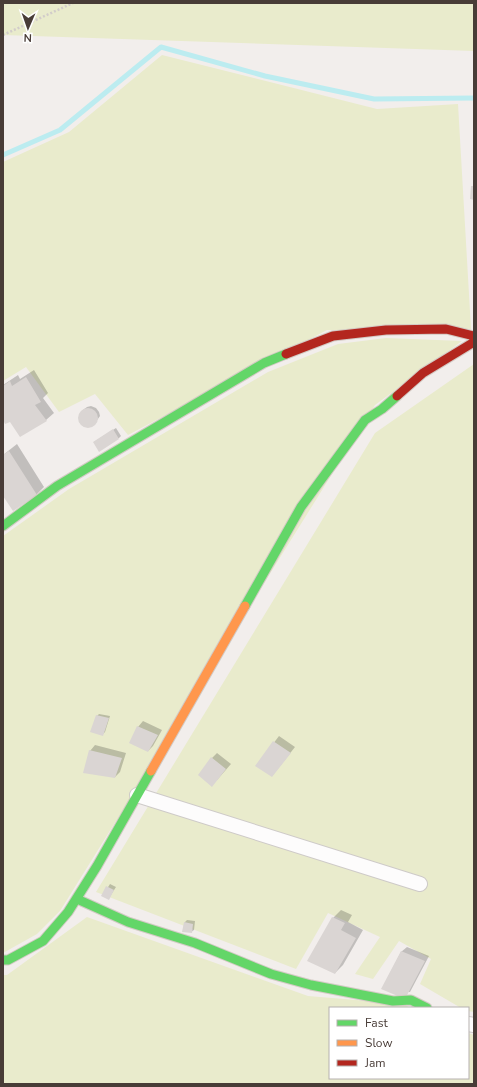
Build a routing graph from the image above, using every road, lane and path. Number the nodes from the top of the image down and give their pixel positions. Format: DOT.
graph roads {
  1 [pos="73,3"];
  2 [pos="3,35"];
  3 [pos="474,336"];
  4 [pos="474,342"];
  5 [pos="3,526"];
  6 [pos="137,795"];
  7 [pos="420,884"];
  8 [pos="77,899"];
  9 [pos="3,960"];
  10 [pos="425,1007"];
  1 -- 2 [label="path"];
  3 -- 5 [label="street"];
  4 -- 6 [label="street"];
  6 -- 7 [label="street"];
  6 -- 8 [label="street"];
  8 -- 9 [label="street"];
  8 -- 10 [label="street"];
}
